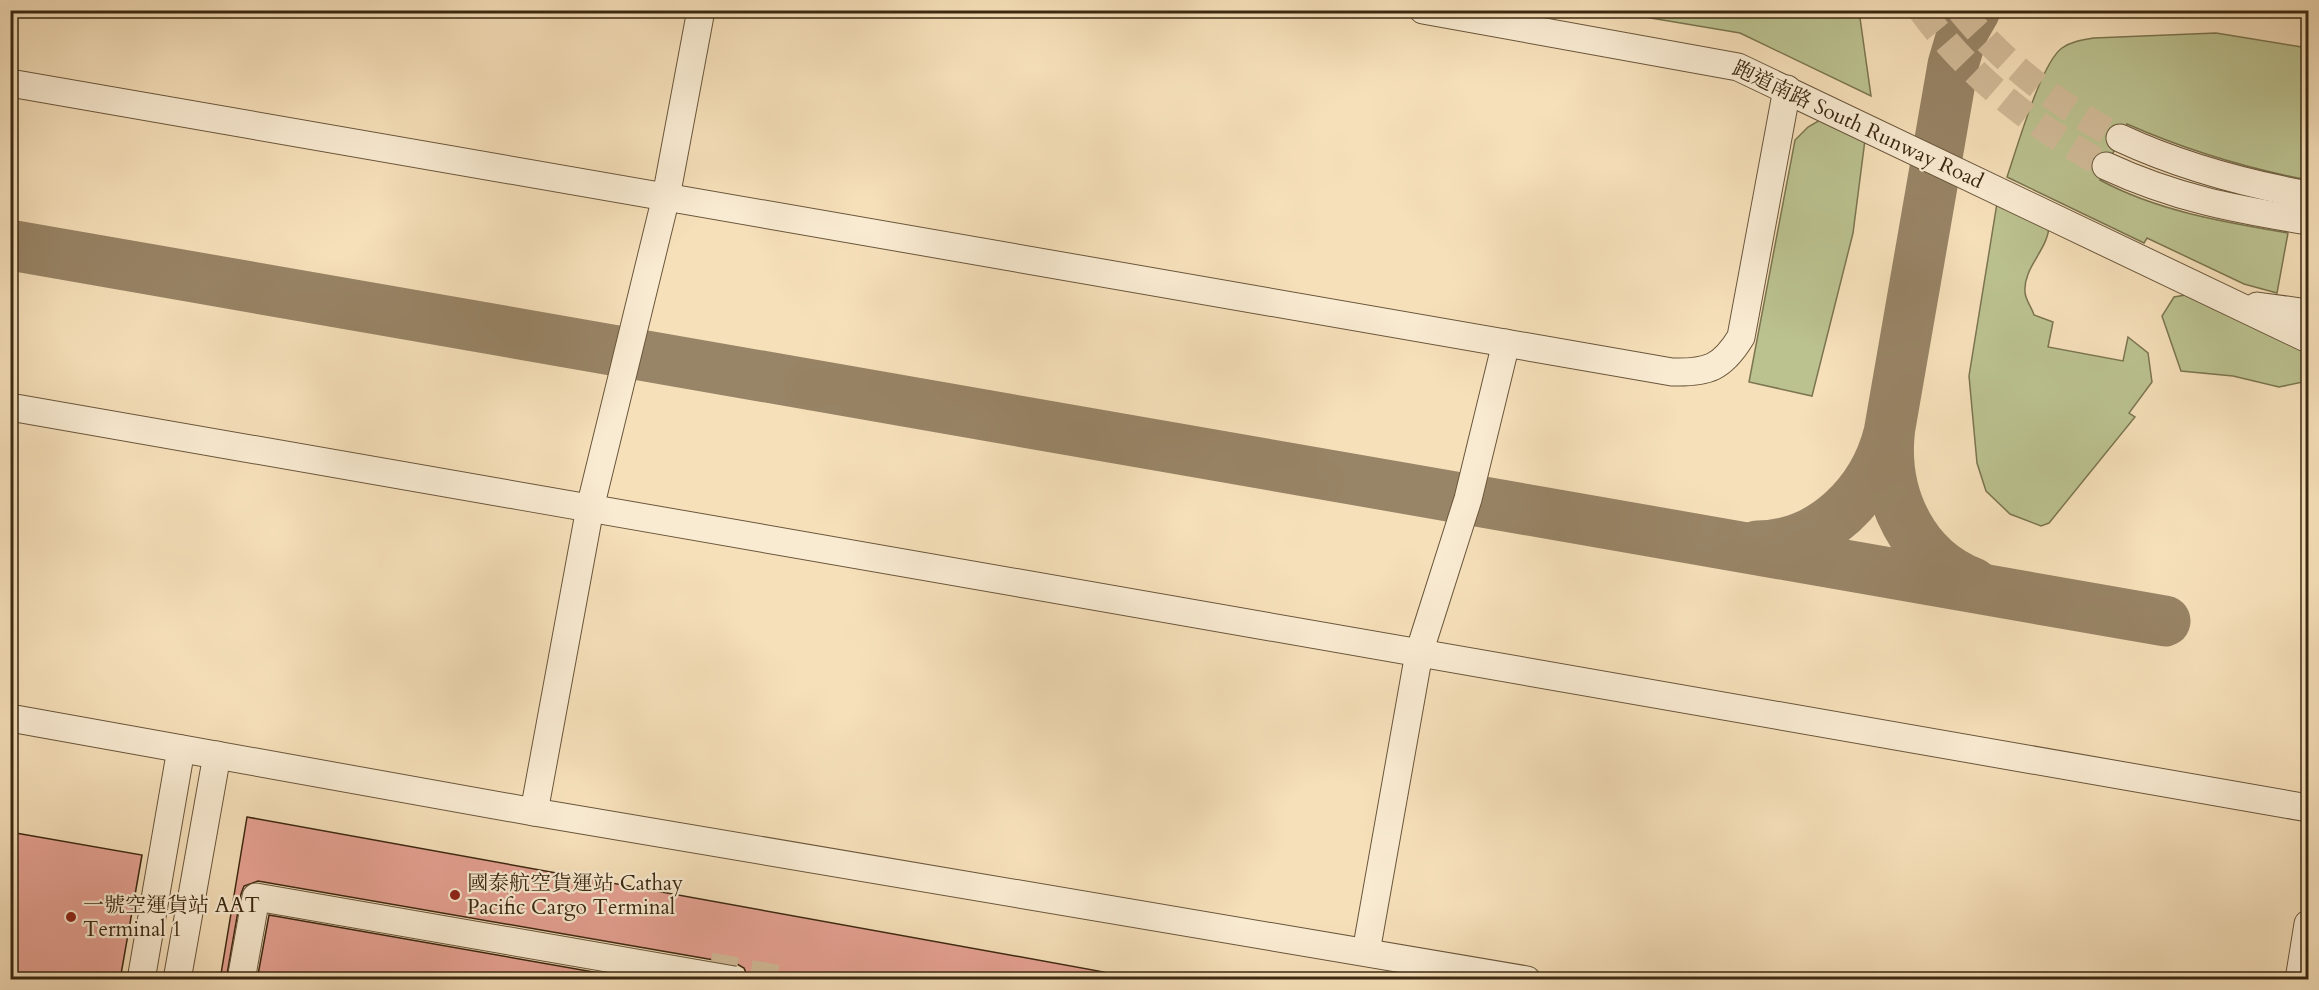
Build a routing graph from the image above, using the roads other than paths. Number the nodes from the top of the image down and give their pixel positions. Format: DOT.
graph roads {
  1 [pos="701,10"];
  2 [pos="1423,10"];
  3 [pos="10,83"];
  4 [pos="1787,89"];
  5 [pos="2120,138"];
  6 [pos="2106,166"];
  7 [pos="2308,195"];
  8 [pos="666,196"];
  9 [pos="2308,222"];
  10 [pos="2235,303"];
  11 [pos="2308,313"];
  12 [pos="2308,339"];
  13 [pos="1506,343"];
  14 [pos="10,407"];
  15 [pos="590,508"];
  16 [pos="1419,653"];
  17 [pos="10,718"];
  18 [pos="181,749"];
  19 [pos="217,755"];
  20 [pos="2308,808"];
  21 [pos="534,812"];
  22 [pos="2308,924"];
  23 [pos="1366,952"];
  24 [pos="141,980"];
  25 [pos="177,980"];
  26 [pos="241,980"];
  27 [pos="734,980"];
  28 [pos="1527,980"];
  29 [pos="2300,980"];
  1 -- 8 [label="lane"];
  2 -- 4 [label="lane, 跑道南路 South Runway Road"];
  3 -- 8 [label="lane"];
  4 -- 10 [label="lane, 跑道南路 South Runway Road"];
  4 -- 13 [label="lane"];
  5 -- 7 [label="lane"];
  6 -- 9 [label="lane"];
  8 -- 13 [label="lane"];
  8 -- 15 [label="lane"];
  10 -- 11 [label="lane, 跑道南路 South Runway Road"];
  10 -- 12 [label="lane, 跑道南路 South Runway Road"];
  13 -- 16 [label="lane"];
  14 -- 15 [label="lane"];
  15 -- 16 [label="lane"];
  15 -- 21 [label="lane"];
  16 -- 20 [label="lane"];
  16 -- 23 [label="lane"];
  17 -- 18 [label="lane"];
  18 -- 19 [label="lane"];
  18 -- 24 [label="lane"];
  19 -- 21 [label="lane"];
  19 -- 25 [label="lane"];
  21 -- 23 [label="lane"];
  22 -- 29 [label="lane"];
  23 -- 28 [label="lane"];
  26 -- 27 [label="lane, bridge"];
}
